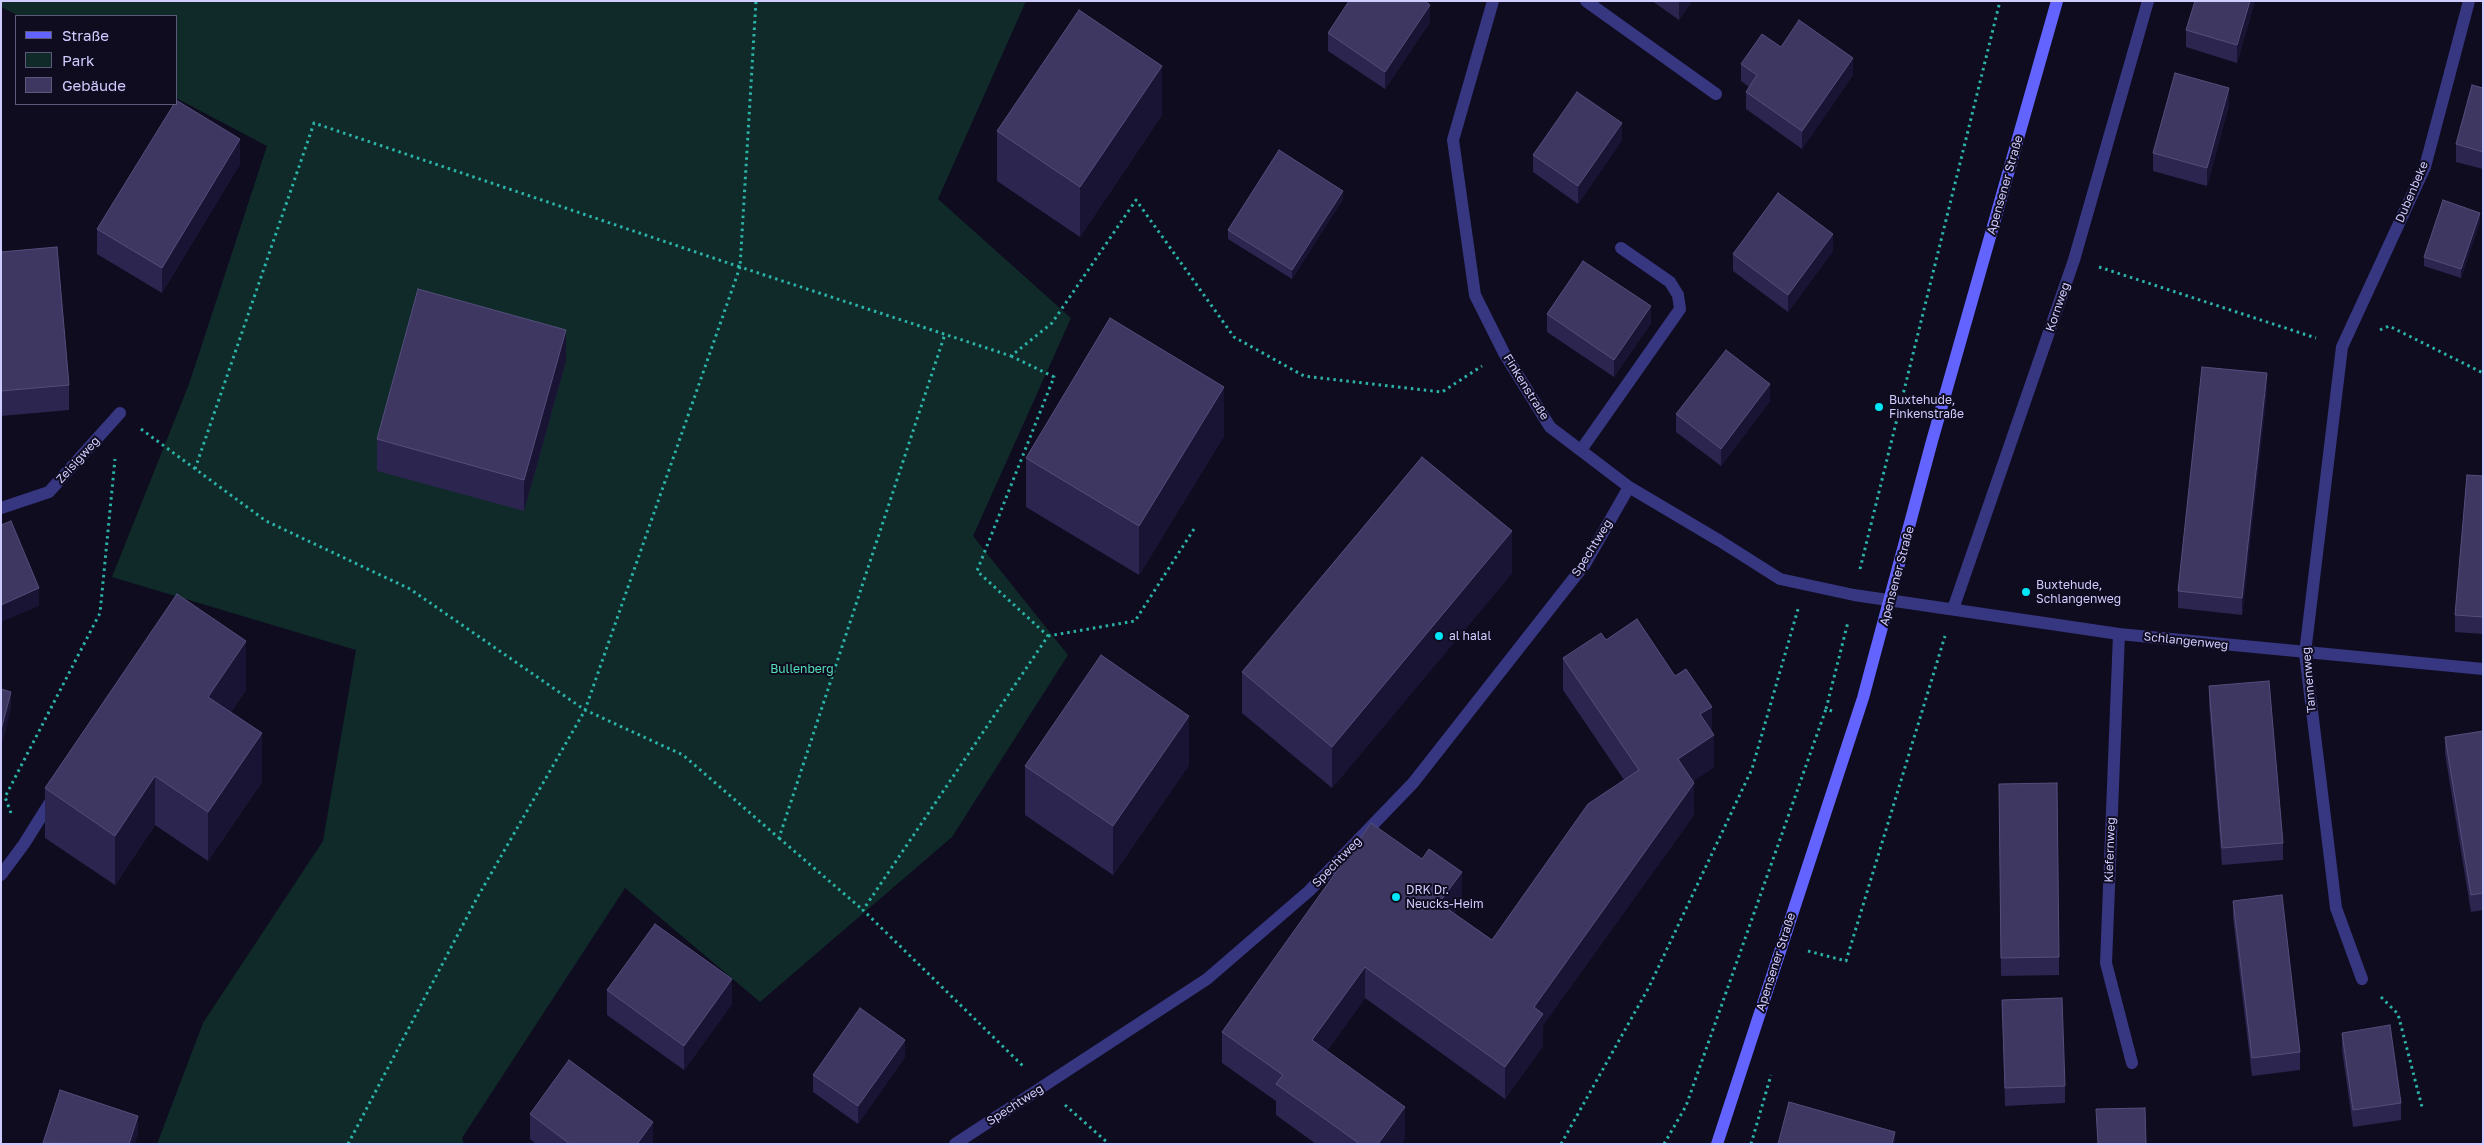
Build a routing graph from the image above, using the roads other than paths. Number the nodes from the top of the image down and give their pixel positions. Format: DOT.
graph roads {
  1 [pos="1493,1"];
  2 [pos="1586,1"];
  3 [pos="2057,1"];
  4 [pos="2148,1"];
  5 [pos="2469,1"];
  6 [pos="1716,94"];
  7 [pos="1621,248"];
  8 [pos="2342,347"];
  9 [pos="120,414"];
  10 [pos="1581,450"];
  11 [pos="1629,487"];
  12 [pos="1,508"];
  13 [pos="1891,599"];
  14 [pos="1953,609"];
  15 [pos="2119,634"];
  16 [pos="2305,653"];
  17 [pos="2483,669"];
  18 [pos="60,786"];
  19 [pos="1,875"];
  20 [pos="2362,979"];
  21 [pos="2132,1063"];
  22 [pos="1716,1142"];
  23 [pos="955,1144"];
  1 -- 10 [label="street, Finkenstraße"];
  2 -- 6 [label="street"];
  3 -- 13 [label="main road, Apensener Straße"];
  4 -- 14 [label="street, Kornweg"];
  5 -- 8 [label="street, Dubenbeke"];
  7 -- 10 [label="street"];
  8 -- 16 [label="street, Tannenweg"];
  9 -- 12 [label="street, Zeisigweg"];
  10 -- 11 [label="street, Finkenstraße"];
  11 -- 13 [label="street, Finkenstraße"];
  11 -- 23 [label="street, Spechtweg"];
  13 -- 14 [label="street, Schlangenweg"];
  13 -- 22 [label="main road, Apensener Straße"];
  14 -- 15 [label="street, Schlangenweg"];
  15 -- 16 [label="street, Schlangenweg"];
  15 -- 21 [label="street, Kiefernweg"];
  16 -- 17 [label="street, Schlangenweg"];
  16 -- 20 [label="street, Tannenweg"];
  18 -- 19 [label="street"];
}
